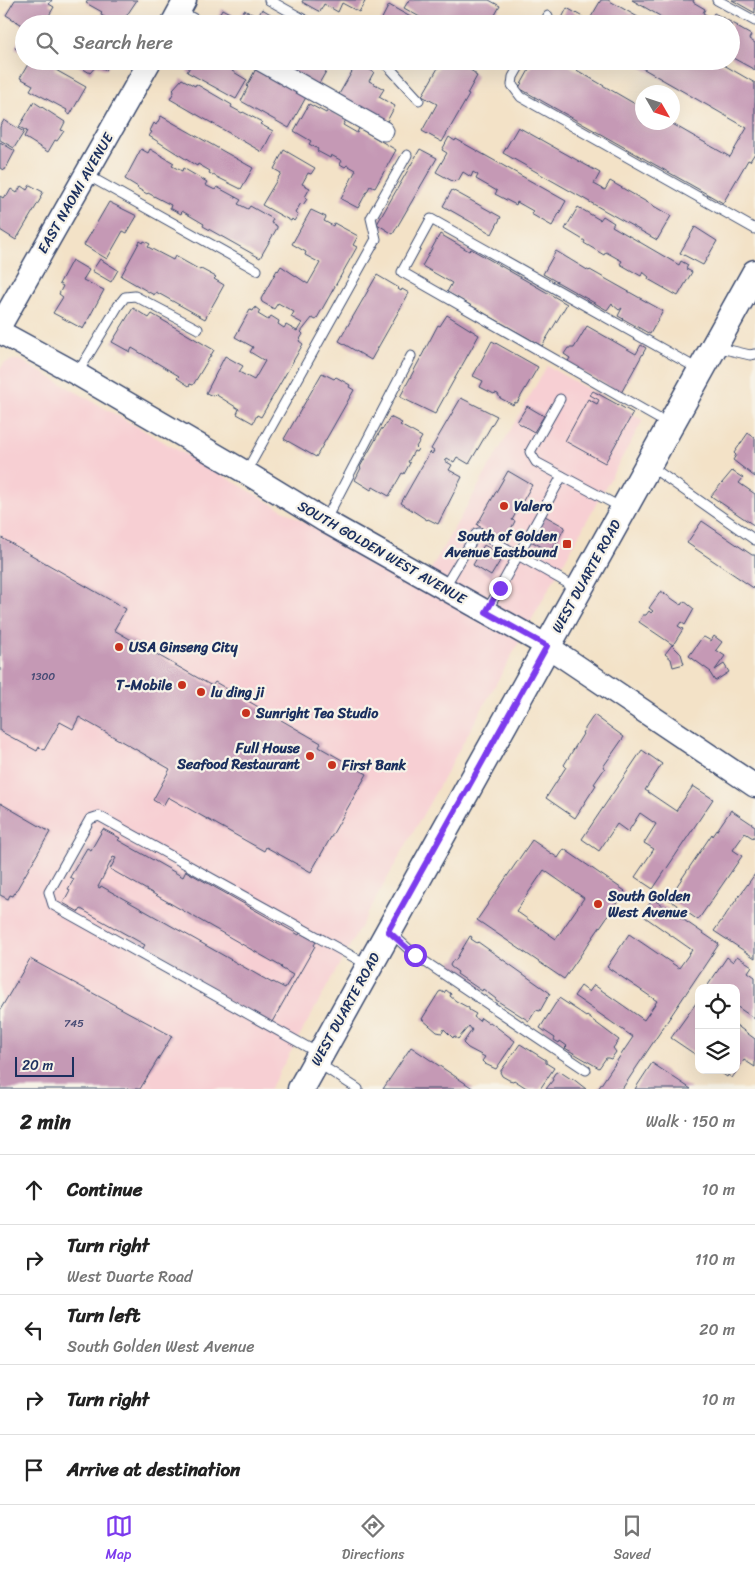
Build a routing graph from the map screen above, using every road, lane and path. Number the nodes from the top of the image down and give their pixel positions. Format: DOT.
graph roads {
  1 [pos="269,0"];
  2 [pos="717,0"];
  3 [pos="296,15"];
  4 [pos="755,21"];
  5 [pos="145,70"];
  6 [pos="276,70"];
  7 [pos="392,70"];
  8 [pos="517,70"];
  9 [pos="419,100"];
  10 [pos="384,132"];
  11 [pos="407,155"];
  12 [pos="85,174"];
  13 [pos="755,228"];
  14 [pos="257,270"];
  15 [pos="755,273"];
  16 [pos="0,326"];
  17 [pos="198,329"];
  18 [pos="0,332"];
  19 [pos="713,346"];
  20 [pos="755,354"];
  21 [pos="411,356"];
  22 [pos="700,370"];
  23 [pos="77,374"];
  24 [pos="560,399"];
  25 [pos="670,425"];
  26 [pos="648,464"];
  27 [pos="246,472"];
  28 [pos="562,476"];
  29 [pos="623,508"];
  30 [pos="325,521"];
  31 [pos="755,540"];
  32 [pos="518,555"];
  33 [pos="444,588"];
  34 [pos="578,589"];
  35 [pos="486,612"];
  36 [pos="547,646"];
  37 [pos="755,786"];
  38 [pos="388,931"];
  39 [pos="369,966"];
  40 [pos="318,1058"];
  41 [pos="586,1070"];
  42 [pos="300,1089"];
  43 [pos="358,1089"];
  1 -- 3 [label="lane"];
  2 -- 4 [label="lane"];
  5 -- 12 [label="street, EAST NAOMI AVENUE"];
  6 -- 10 [label="street"];
  7 -- 9 [label="lane"];
  8 -- 13 [label="lane"];
  11 -- 27 [label="lane"];
  12 -- 14 [label="lane"];
  12 -- 16 [label="street, EAST NAOMI AVENUE"];
  15 -- 19 [label="main road, WEST DUARTE ROAD"];
  17 -- 23 [label="lane"];
  18 -- 23 [label="street, SOUTH GOLDEN WEST AVENUE"];
  19 -- 20 [label="lane"];
  19 -- 22 [label="main road, WEST DUARTE ROAD"];
  21 -- 30 [label="lane"];
  22 -- 25 [label="main road, WEST DUARTE ROAD"];
  22 -- 25 [label="lane"];
  23 -- 27 [label="street, SOUTH GOLDEN WEST AVENUE"];
  24 -- 28 [label="lane"];
  25 -- 26 [label="main road, WEST DUARTE ROAD"];
  26 -- 29 [label="main road, WEST DUARTE ROAD"];
  26 -- 31 [label="lane"];
  27 -- 30 [label="street, SOUTH GOLDEN WEST AVENUE"];
  28 -- 29 [label="lane"];
  28 -- 32 [label="lane"];
  29 -- 34 [label="main road, WEST DUARTE ROAD"];
  30 -- 33 [label="street, SOUTH GOLDEN WEST AVENUE"];
  32 -- 33 [label="lane"];
  32 -- 34 [label="lane"];
  32 -- 35 [label="lane"];
  33 -- 35 [label="street, SOUTH GOLDEN WEST AVENUE"];
  34 -- 36 [label="main road, WEST DUARTE ROAD"];
  35 -- 36 [label="street, SOUTH GOLDEN WEST AVENUE"];
  36 -- 37 [label="street, SOUTH GOLDEN WEST AVENUE"];
  36 -- 38 [label="main road, WEST DUARTE ROAD"];
  38 -- 39 [label="main road, WEST DUARTE ROAD"];
  38 -- 41 [label="lane"];
  39 -- 40 [label="main road, WEST DUARTE ROAD"];
  39 -- 40 [label="lane"];
  40 -- 42 [label="main road, WEST DUARTE ROAD"];
  40 -- 43 [label="lane"];
}
